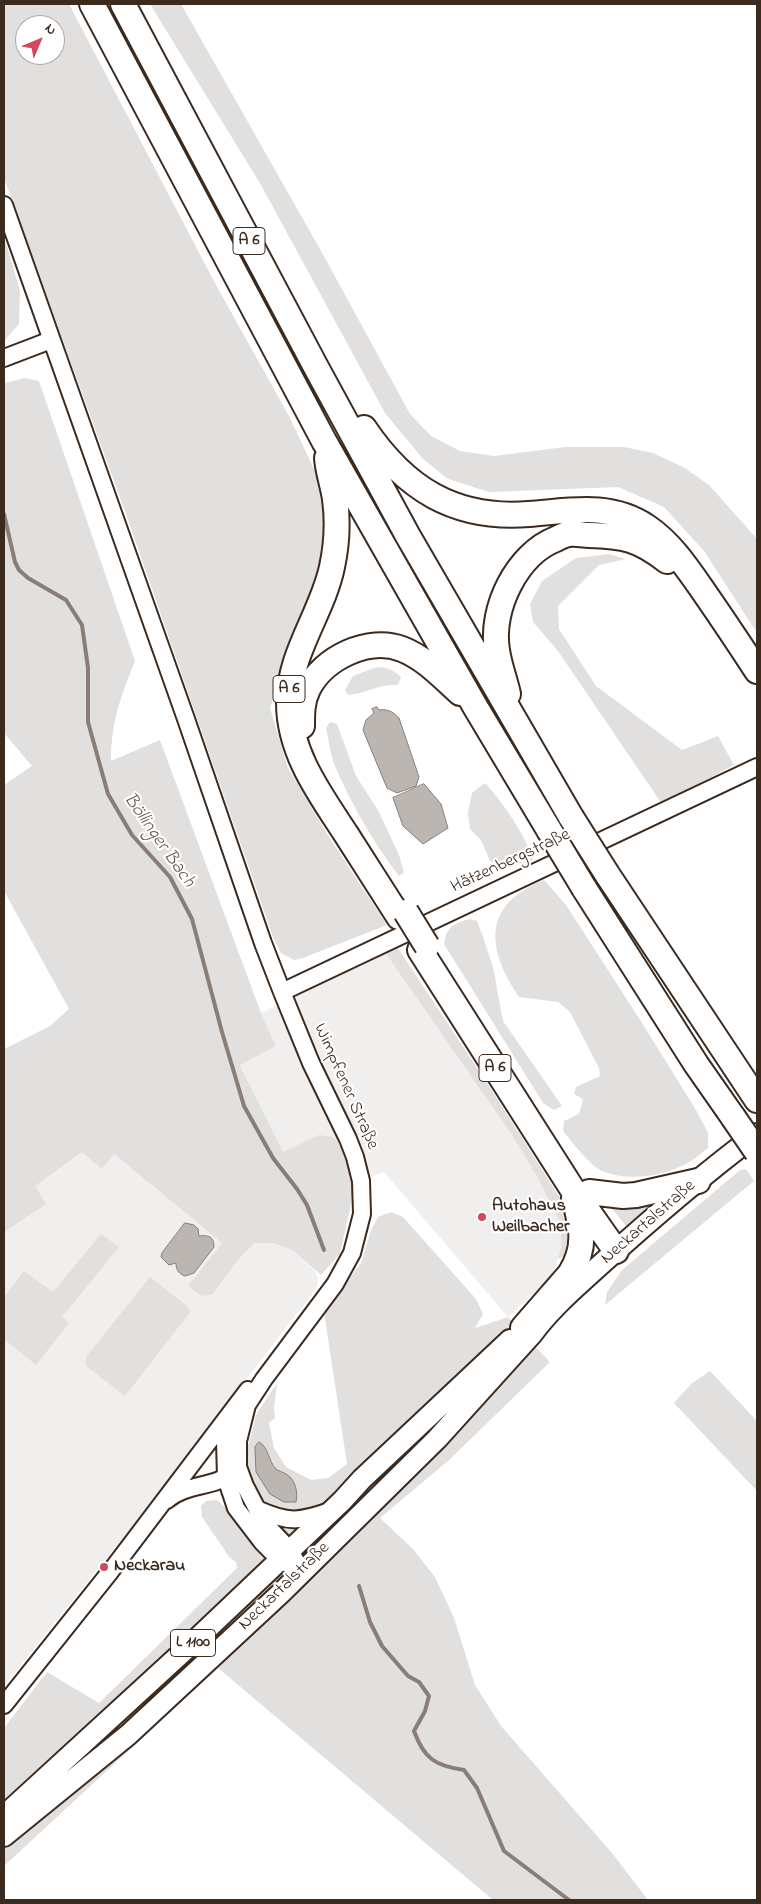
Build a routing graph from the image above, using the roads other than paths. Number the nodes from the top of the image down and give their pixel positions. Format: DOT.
graph roads {
  1 [pos="92,4"];
  2 [pos="123,4"];
  3 [pos="4,204"];
  4 [pos="51,340"];
  5 [pos="4,358"];
  6 [pos="317,369"];
  7 [pos="324,441"];
  8 [pos="757,671"];
  9 [pos="757,684"];
  10 [pos="476,708"];
  11 [pos="516,725"];
  12 [pos="757,767"];
  13 [pos="402,914"];
  14 [pos="282,992"];
  15 [pos="757,1100"];
  16 [pos="757,1134"];
  17 [pos="757,1152"];
  18 [pos="698,1180"];
  19 [pos="580,1189"];
  20 [pos="621,1245"];
  21 [pos="335,1284"];
  22 [pos="545,1316"];
  23 [pos="523,1328"];
  24 [pos="232,1410"];
  25 [pos="238,1467"];
  26 [pos="226,1478"];
  27 [pos="337,1505"];
  28 [pos="256,1509"];
  29 [pos="152,1515"];
  30 [pos="285,1555"];
  31 [pos="302,1573"];
  32 [pos="4,1705"];
  33 [pos="4,1816"];
  34 [pos="4,1836"];
  1 -- 7 [label="highway, A 6"];
  2 -- 6 [label="highway, A 6"];
  3 -- 4 [label="street, Wimpfener Straße"];
  4 -- 5 [label="street"];
  4 -- 14 [label="street, Wimpfener Straße"];
  6 -- 8 [label="highway"];
  6 -- 11 [label="highway, A 6"];
  7 -- 10 [label="highway, A 6"];
  7 -- 13 [label="highway, A 6"];
  9 -- 11 [label="highway"];
  10 -- 13 [label="highway"];
  10 -- 17 [label="highway, A 6, bridge"];
  11 -- 15 [label="highway, A 6, bridge"];
  12 -- 14 [label="street, Hätzenbergstraße"];
  13 -- 19 [label="highway, bridge"];
  14 -- 21 [label="street, Wimpfener Straße"];
  16 -- 18 [label="main road, Neckartalstraße / L 1100"];
  18 -- 19 [label="highway"];
  18 -- 20 [label="main road, Neckartalstraße / L 1100"];
  19 -- 20 [label="highway"];
  19 -- 23 [label="highway"];
  20 -- 22 [label="main road, Neckartalstraße / L 1100"];
  21 -- 24 [label="street, Wimpfener Straße"];
  21 -- 25 [label="street, Wimpfener Straße"];
  22 -- 23 [label="main road, Neckartalstraße / L 1100"];
  22 -- 31 [label="main road, Neckartalstraße / L 1100"];
  23 -- 27 [label="main road, Neckartalstraße / L 1100"];
  24 -- 26 [label="street, Wimpfener Straße"];
  24 -- 29 [label="street, Wimpfener Straße"];
  25 -- 26 [label="street, Wimpfener Straße"];
  25 -- 28 [label="street"];
  26 -- 29 [label="street, Wimpfener Straße"];
  26 -- 30 [label="street, Wimpfener Straße"];
  27 -- 28 [label="street"];
  27 -- 30 [label="main road, Neckartalstraße / L 1100"];
  28 -- 30 [label="street"];
  29 -- 32 [label="street, Wimpfener Straße"];
  30 -- 31 [label="street, Wimpfener Straße"];
  30 -- 33 [label="main road, Neckartalstraße / L 1100"];
  31 -- 34 [label="main road, Neckartalstraße / L 1100"];
}
